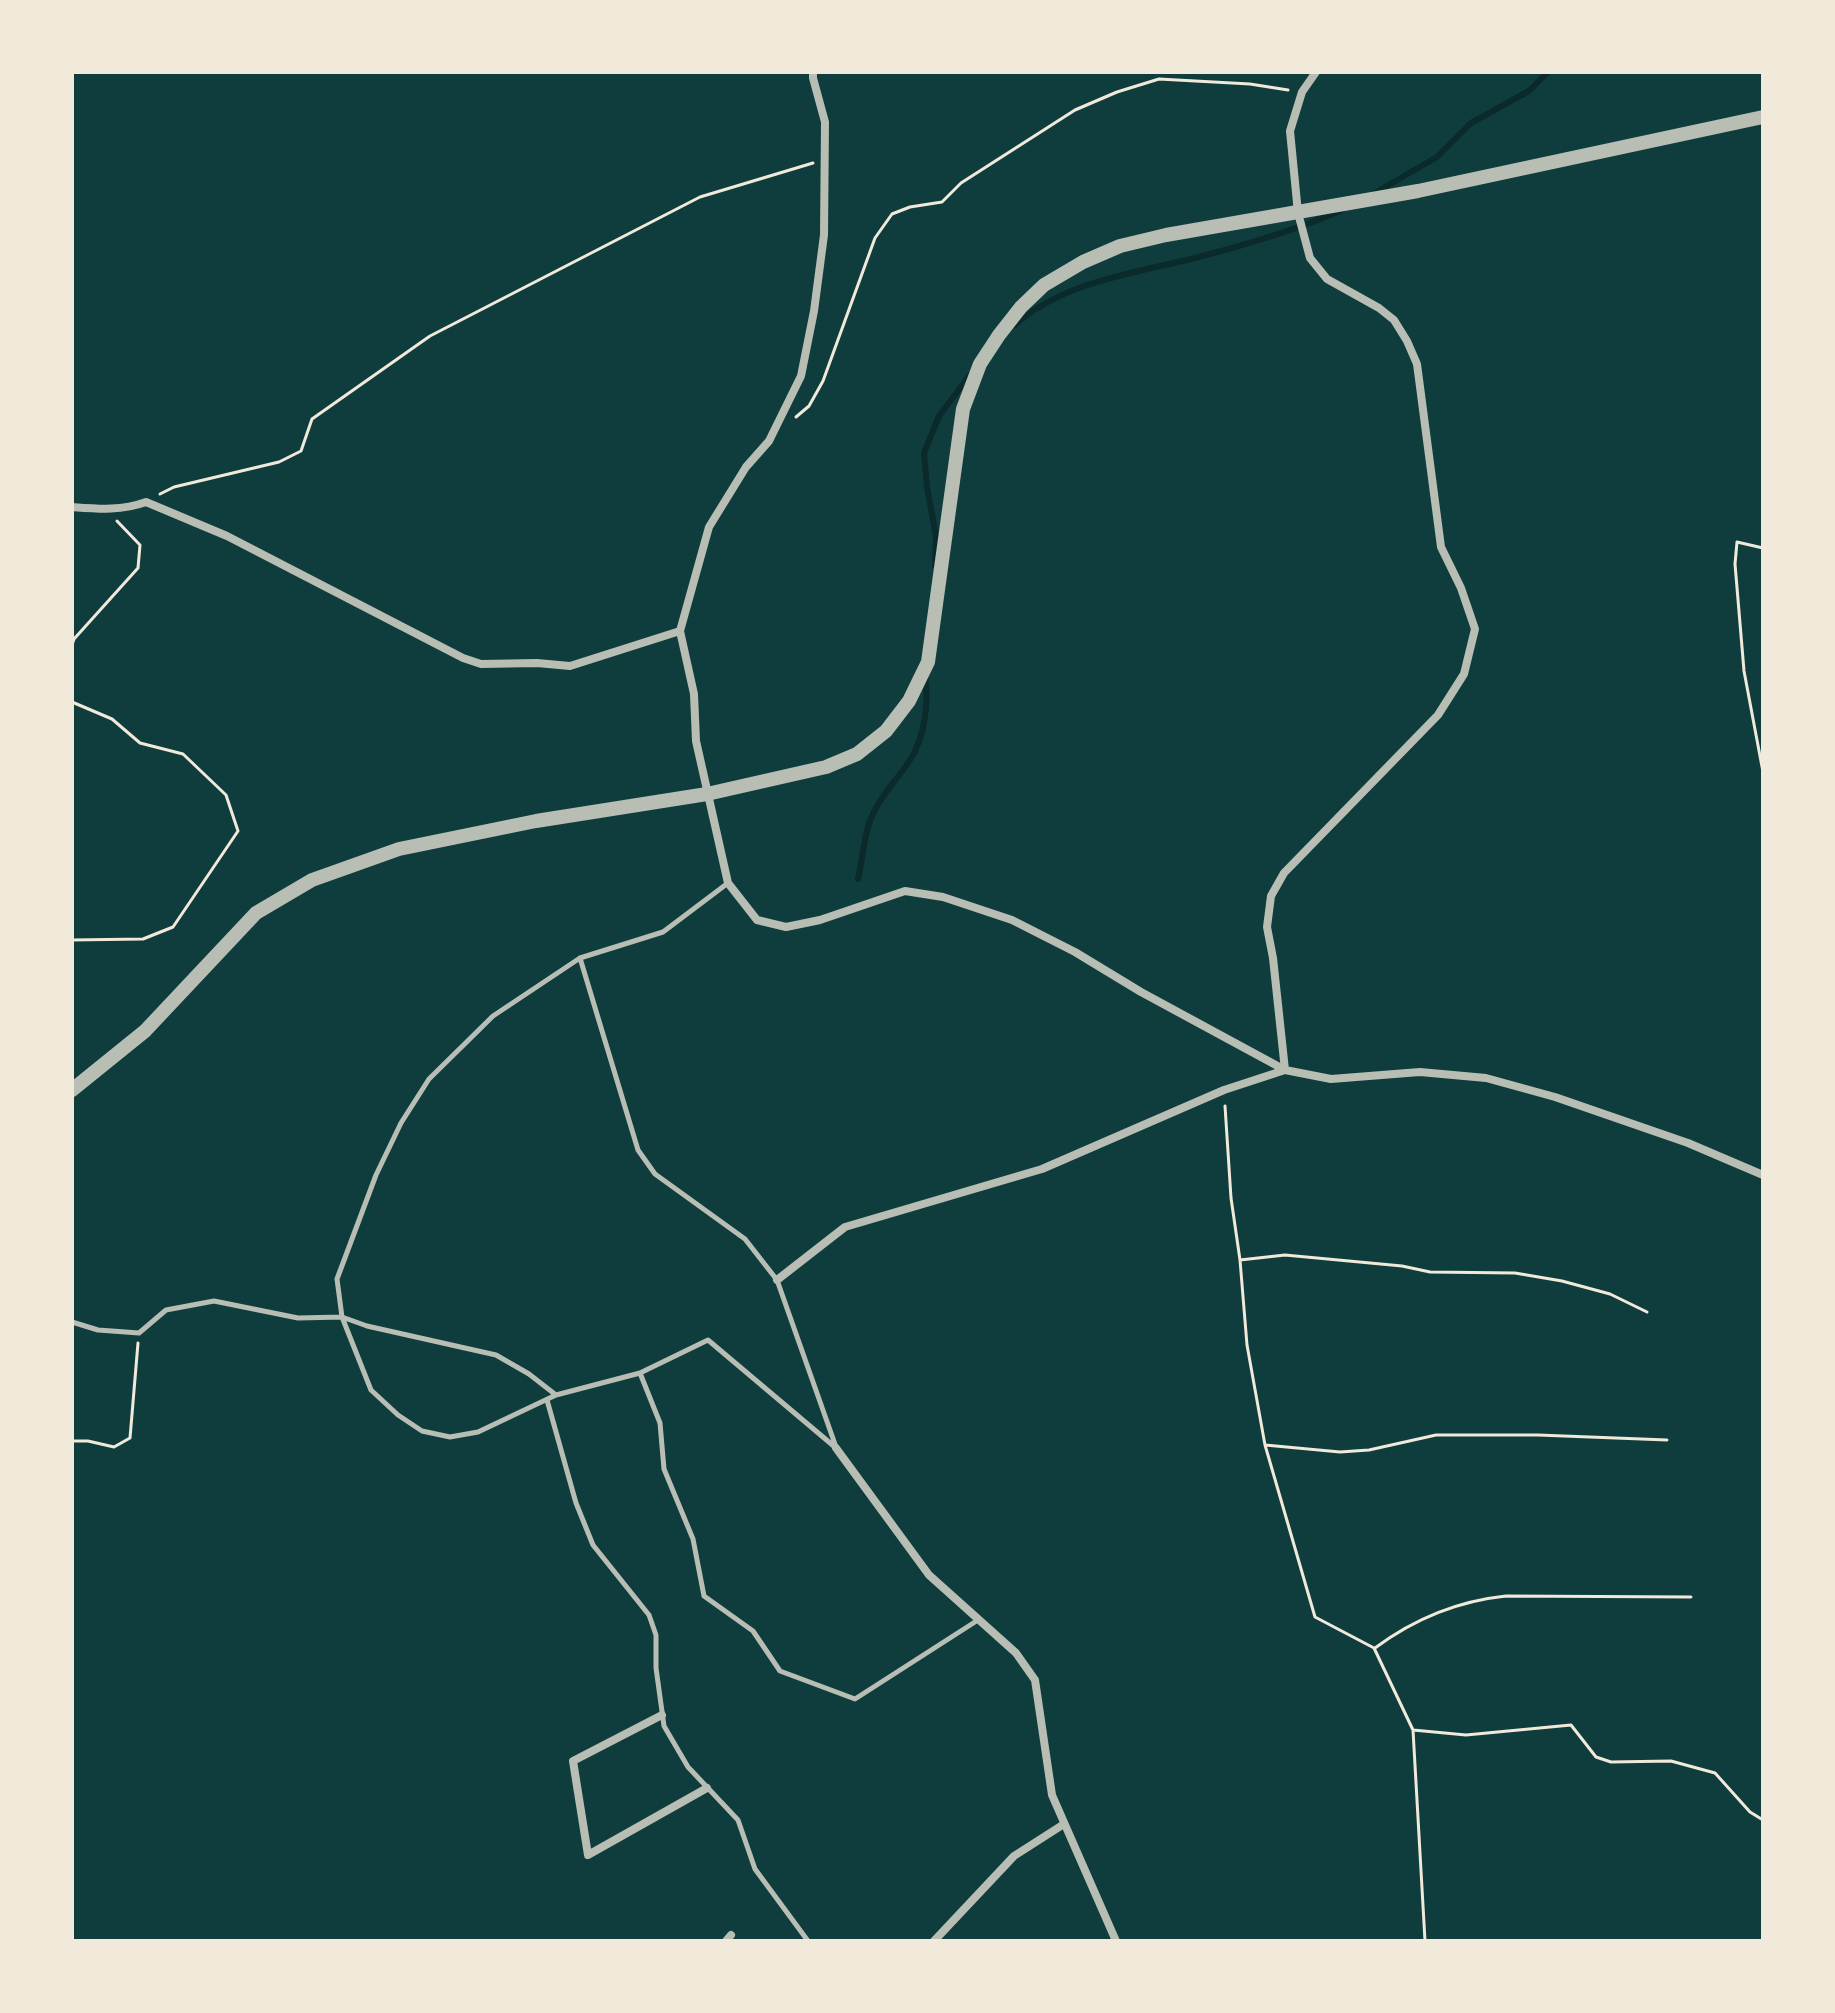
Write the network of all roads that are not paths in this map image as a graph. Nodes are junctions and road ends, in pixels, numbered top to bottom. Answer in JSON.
{"nodes":[{"id":1,"x":813,"y":72,"type":"edge"},
{"id":2,"x":1316,"y":72,"type":"edge"},
{"id":3,"x":1763,"y":117,"type":"edge"},
{"id":4,"x":1298,"y":213,"type":"junction"},
{"id":5,"x":72,"y":507,"type":"edge"},
{"id":6,"x":680,"y":631,"type":"junction"},
{"id":7,"x":707,"y":794,"type":"junction"},
{"id":8,"x":728,"y":883,"type":"junction"},
{"id":9,"x":580,"y":958,"type":"junction"},
{"id":10,"x":1285,"y":1070,"type":"junction"},
{"id":11,"x":72,"y":1090,"type":"edge"},
{"id":12,"x":1763,"y":1175,"type":"edge"},
{"id":13,"x":777,"y":1280,"type":"junction"},
{"id":14,"x":342,"y":1317,"type":"junction"},
{"id":15,"x":72,"y":1322,"type":"edge"},
{"id":16,"x":640,"y":1373,"type":"junction"},
{"id":17,"x":556,"y":1395,"type":"junction"},
{"id":18,"x":547,"y":1400,"type":"junction"},
{"id":19,"x":836,"y":1448,"type":"junction"},
{"id":20,"x":979,"y":1620,"type":"junction"},
{"id":21,"x":662,"y":1715,"type":"junction"},
{"id":22,"x":707,"y":1788,"type":"junction"},
{"id":23,"x":1064,"y":1824,"type":"junction"},
{"id":24,"x":808,"y":1941,"type":"edge"},
{"id":25,"x":934,"y":1941,"type":"edge"},
{"id":26,"x":1116,"y":1941,"type":"edge"}],
"edges":[{"from":1,"to":6,"type":"street"},
{"from":2,"to":4,"type":"street"},
{"from":3,"to":4,"type":"street"},
{"from":4,"to":7,"type":"street"},
{"from":4,"to":10,"type":"street"},
{"from":5,"to":6,"type":"street"},
{"from":6,"to":7,"type":"street"},
{"from":7,"to":8,"type":"street"},
{"from":7,"to":11,"type":"street"},
{"from":8,"to":9,"type":"lane"},
{"from":8,"to":10,"type":"street"},
{"from":9,"to":13,"type":"lane"},
{"from":9,"to":14,"type":"lane"},
{"from":10,"to":12,"type":"street"},
{"from":10,"to":13,"type":"street"},
{"from":13,"to":19,"type":"lane"},
{"from":14,"to":15,"type":"lane"},
{"from":14,"to":17,"type":"lane"},
{"from":14,"to":18,"type":"lane"},
{"from":16,"to":17,"type":"lane"},
{"from":16,"to":19,"type":"lane"},
{"from":16,"to":20,"type":"lane"},
{"from":17,"to":18,"type":"lane"},
{"from":18,"to":21,"type":"lane"},
{"from":19,"to":20,"type":"street"},
{"from":20,"to":23,"type":"street"},
{"from":21,"to":22,"type":"lane"},
{"from":21,"to":22,"type":"street"},
{"from":22,"to":24,"type":"lane"},
{"from":23,"to":25,"type":"street"},
{"from":23,"to":26,"type":"street"}]}
